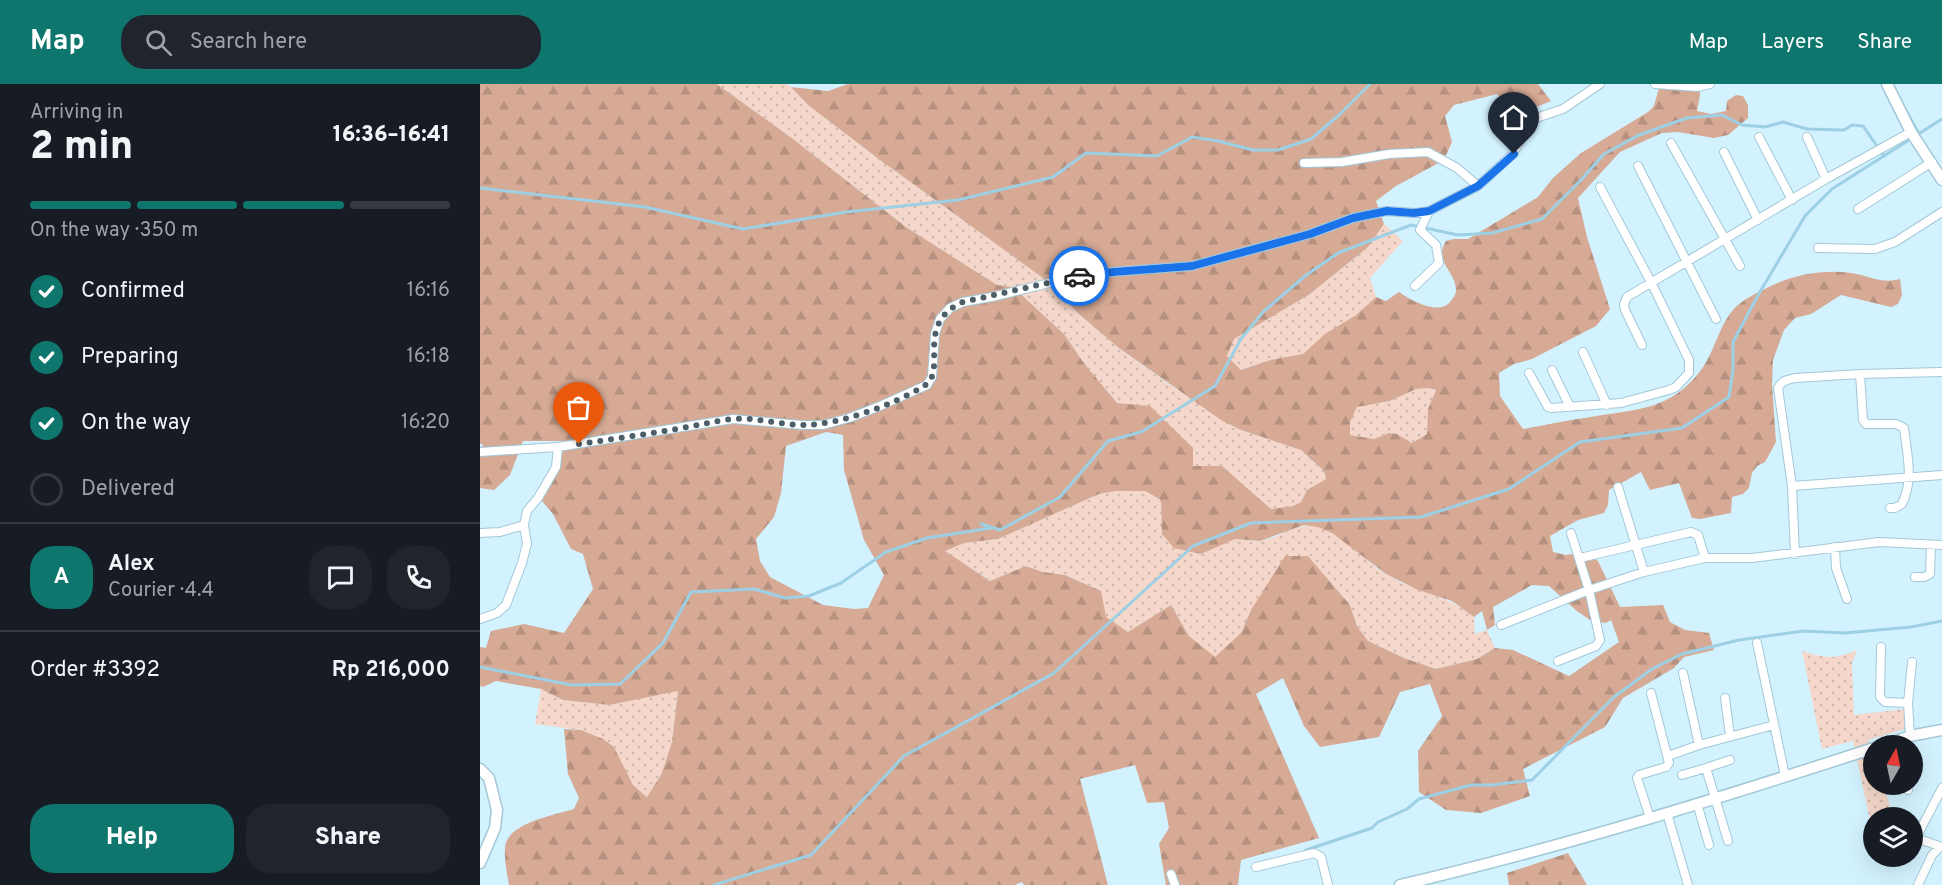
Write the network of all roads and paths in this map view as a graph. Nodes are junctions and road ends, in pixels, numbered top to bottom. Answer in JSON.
{"nodes":[{"id":1,"x":1600,"y":84,"type":"edge"},
{"id":2,"x":1655,"y":84,"type":"edge"},
{"id":3,"x":1710,"y":84,"type":"edge"},
{"id":4,"x":1887,"y":84,"type":"edge"},
{"id":5,"x":1913,"y":136,"type":"junction"},
{"id":6,"x":1759,"y":137,"type":"dead end"},
{"id":7,"x":1807,"y":137,"type":"dead end"},
{"id":8,"x":1671,"y":143,"type":"dead end"},
{"id":9,"x":1724,"y":152,"type":"dead end"},
{"id":10,"x":1932,"y":162,"type":"junction"},
{"id":11,"x":1304,"y":163,"type":"dead end"},
{"id":12,"x":1638,"y":166,"type":"dead end"},
{"id":13,"x":1826,"y":178,"type":"junction"},
{"id":14,"x":1942,"y":180,"type":"edge"},
{"id":15,"x":1478,"y":186,"type":"junction"},
{"id":16,"x":1600,"y":187,"type":"dead end"},
{"id":17,"x":1792,"y":200,"type":"junction"},
{"id":18,"x":1858,"y":209,"type":"dead end"},
{"id":19,"x":1429,"y":211,"type":"junction"},
{"id":20,"x":1942,"y":212,"type":"edge"},
{"id":21,"x":1758,"y":220,"type":"junction"},
{"id":22,"x":1725,"y":239,"type":"junction"},
{"id":23,"x":1818,"y":248,"type":"dead end"},
{"id":24,"x":1686,"y":261,"type":"junction"},
{"id":25,"x":1740,"y":266,"type":"dead end"},
{"id":26,"x":1651,"y":282,"type":"junction"},
{"id":27,"x":1414,"y":286,"type":"dead end"},
{"id":28,"x":1716,"y":319,"type":"dead end"},
{"id":29,"x":1642,"y":345,"type":"dead end"},
{"id":30,"x":1583,"y":352,"type":"dead end"},
{"id":31,"x":1552,"y":370,"type":"dead end"},
{"id":32,"x":1942,"y":372,"type":"edge"},
{"id":33,"x":1529,"y":373,"type":"dead end"},
{"id":34,"x":1860,"y":374,"type":"junction"},
{"id":35,"x":1607,"y":405,"type":"junction"},
{"id":36,"x":1570,"y":407,"type":"junction"},
{"id":37,"x":558,"y":447,"type":"junction"},
{"id":38,"x":480,"y":452,"type":"edge"},
{"id":39,"x":1942,"y":475,"type":"edge"},
{"id":40,"x":1909,"y":477,"type":"junction"},
{"id":41,"x":1792,"y":486,"type":"junction"},
{"id":42,"x":1618,"y":487,"type":"dead end"},
{"id":43,"x":1890,"y":508,"type":"dead end"},
{"id":44,"x":525,"y":525,"type":"junction"},
{"id":45,"x":480,"y":532,"type":"edge"},
{"id":46,"x":1571,"y":533,"type":"dead end"},
{"id":47,"x":1635,"y":544,"type":"junction"},
{"id":48,"x":1942,"y":545,"type":"edge"},
{"id":49,"x":1931,"y":546,"type":"junction"},
{"id":50,"x":1835,"y":547,"type":"junction"},
{"id":51,"x":1795,"y":554,"type":"junction"},
{"id":52,"x":1580,"y":558,"type":"junction"},
{"id":53,"x":1705,"y":558,"type":"junction"},
{"id":54,"x":1644,"y":572,"type":"junction"},
{"id":55,"x":1915,"y":577,"type":"dead end"},
{"id":56,"x":1589,"y":590,"type":"junction"},
{"id":57,"x":1847,"y":599,"type":"dead end"},
{"id":58,"x":480,"y":620,"type":"edge"},
{"id":59,"x":1501,"y":625,"type":"dead end"},
{"id":60,"x":1757,"y":643,"type":"dead end"},
{"id":61,"x":1881,"y":647,"type":"dead end"},
{"id":62,"x":1558,"y":661,"type":"dead end"},
{"id":63,"x":1912,"y":662,"type":"dead end"},
{"id":64,"x":1683,"y":673,"type":"dead end"},
{"id":65,"x":1651,"y":693,"type":"dead end"},
{"id":66,"x":1725,"y":698,"type":"dead end"},
{"id":67,"x":1908,"y":703,"type":"junction"},
{"id":68,"x":1774,"y":724,"type":"junction"},
{"id":69,"x":1942,"y":730,"type":"edge"},
{"id":70,"x":1910,"y":735,"type":"edge"},
{"id":71,"x":1915,"y":735,"type":"edge"},
{"id":72,"x":1730,"y":736,"type":"junction"},
{"id":73,"x":1699,"y":745,"type":"junction"},
{"id":74,"x":1863,"y":751,"type":"edge"},
{"id":75,"x":1668,"y":756,"type":"junction"},
{"id":76,"x":1730,"y":760,"type":"dead end"},
{"id":77,"x":1706,"y":768,"type":"junction"},
{"id":78,"x":480,"y":769,"type":"edge"},
{"id":79,"x":1682,"y":775,"type":"dead end"},
{"id":80,"x":1785,"y":776,"type":"junction"},
{"id":81,"x":1942,"y":788,"type":"edge"},
{"id":82,"x":1715,"y":798,"type":"junction"},
{"id":83,"x":1697,"y":804,"type":"junction"},
{"id":84,"x":1667,"y":813,"type":"junction"},
{"id":85,"x":1650,"y":818,"type":"junction"},
{"id":86,"x":1923,"y":821,"type":"edge"},
{"id":87,"x":1923,"y":840,"type":"edge"},
{"id":88,"x":1728,"y":842,"type":"dead end"},
{"id":89,"x":1709,"y":845,"type":"dead end"},
{"id":90,"x":1941,"y":847,"type":"edge"},
{"id":91,"x":480,"y":863,"type":"edge"},
{"id":92,"x":1256,"y":867,"type":"dead end"},
{"id":93,"x":1171,"y":874,"type":"dead end"},
{"id":94,"x":1175,"y":885,"type":"edge"},
{"id":95,"x":1328,"y":885,"type":"edge"},
{"id":96,"x":1400,"y":885,"type":"edge"},
{"id":97,"x":1688,"y":885,"type":"edge"},
{"id":98,"x":1918,"y":885,"type":"edge"}],
"edges":[{"from":1,"to":15,"type":"street"},
{"from":2,"to":3,"type":"street"},
{"from":4,"to":5,"type":"street"},
{"from":5,"to":10,"type":"street"},
{"from":5,"to":13,"type":"street"},
{"from":6,"to":17,"type":"street"},
{"from":7,"to":13,"type":"street"},
{"from":8,"to":22,"type":"street"},
{"from":9,"to":21,"type":"street"},
{"from":10,"to":14,"type":"street"},
{"from":10,"to":18,"type":"street"},
{"from":11,"to":15,"type":"street"},
{"from":12,"to":24,"type":"street"},
{"from":13,"to":17,"type":"street"},
{"from":15,"to":19,"type":"street"},
{"from":16,"to":26,"type":"street"},
{"from":17,"to":21,"type":"street"},
{"from":19,"to":27,"type":"street"},
{"from":19,"to":37,"type":"street"},
{"from":20,"to":23,"type":"street"},
{"from":21,"to":22,"type":"street"},
{"from":22,"to":24,"type":"street"},
{"from":22,"to":25,"type":"street"},
{"from":24,"to":26,"type":"street"},
{"from":24,"to":28,"type":"street"},
{"from":26,"to":29,"type":"street"},
{"from":26,"to":35,"type":"street"},
{"from":30,"to":35,"type":"street"},
{"from":31,"to":36,"type":"street"},
{"from":32,"to":34,"type":"street"},
{"from":33,"to":36,"type":"street"},
{"from":34,"to":40,"type":"street"},
{"from":34,"to":41,"type":"street"},
{"from":35,"to":36,"type":"street"},
{"from":37,"to":38,"type":"street"},
{"from":37,"to":44,"type":"street"},
{"from":39,"to":40,"type":"street"},
{"from":40,"to":41,"type":"street"},
{"from":40,"to":43,"type":"street"},
{"from":41,"to":51,"type":"street"},
{"from":42,"to":47,"type":"street"},
{"from":44,"to":45,"type":"street"},
{"from":44,"to":58,"type":"street"},
{"from":46,"to":52,"type":"street"},
{"from":47,"to":52,"type":"street"},
{"from":47,"to":53,"type":"street"},
{"from":47,"to":54,"type":"street"},
{"from":48,"to":49,"type":"street"},
{"from":49,"to":50,"type":"street"},
{"from":49,"to":55,"type":"street"},
{"from":50,"to":51,"type":"street"},
{"from":50,"to":57,"type":"street"},
{"from":51,"to":53,"type":"street"},
{"from":52,"to":56,"type":"street"},
{"from":53,"to":54,"type":"street"},
{"from":54,"to":56,"type":"street"},
{"from":56,"to":59,"type":"street"},
{"from":56,"to":62,"type":"street"},
{"from":60,"to":68,"type":"street"},
{"from":61,"to":67,"type":"street"},
{"from":63,"to":67,"type":"street"},
{"from":64,"to":73,"type":"street"},
{"from":65,"to":75,"type":"street"},
{"from":66,"to":72,"type":"street"},
{"from":67,"to":70,"type":"street"},
{"from":68,"to":72,"type":"street"},
{"from":68,"to":80,"type":"street"},
{"from":69,"to":71,"type":"street"},
{"from":72,"to":73,"type":"street"},
{"from":73,"to":75,"type":"street"},
{"from":74,"to":80,"type":"street"},
{"from":75,"to":85,"type":"street"},
{"from":76,"to":77,"type":"street"},
{"from":77,"to":79,"type":"street"},
{"from":77,"to":82,"type":"street"},
{"from":78,"to":91,"type":"street"},
{"from":80,"to":82,"type":"street"},
{"from":81,"to":86,"type":"street"},
{"from":82,"to":83,"type":"street"},
{"from":82,"to":88,"type":"street"},
{"from":83,"to":84,"type":"street"},
{"from":83,"to":89,"type":"street"},
{"from":84,"to":85,"type":"street"},
{"from":84,"to":97,"type":"street"},
{"from":85,"to":96,"type":"street"},
{"from":87,"to":90,"type":"street"},
{"from":90,"to":98,"type":"street"},
{"from":92,"to":95,"type":"street"},
{"from":93,"to":94,"type":"street"}]}
